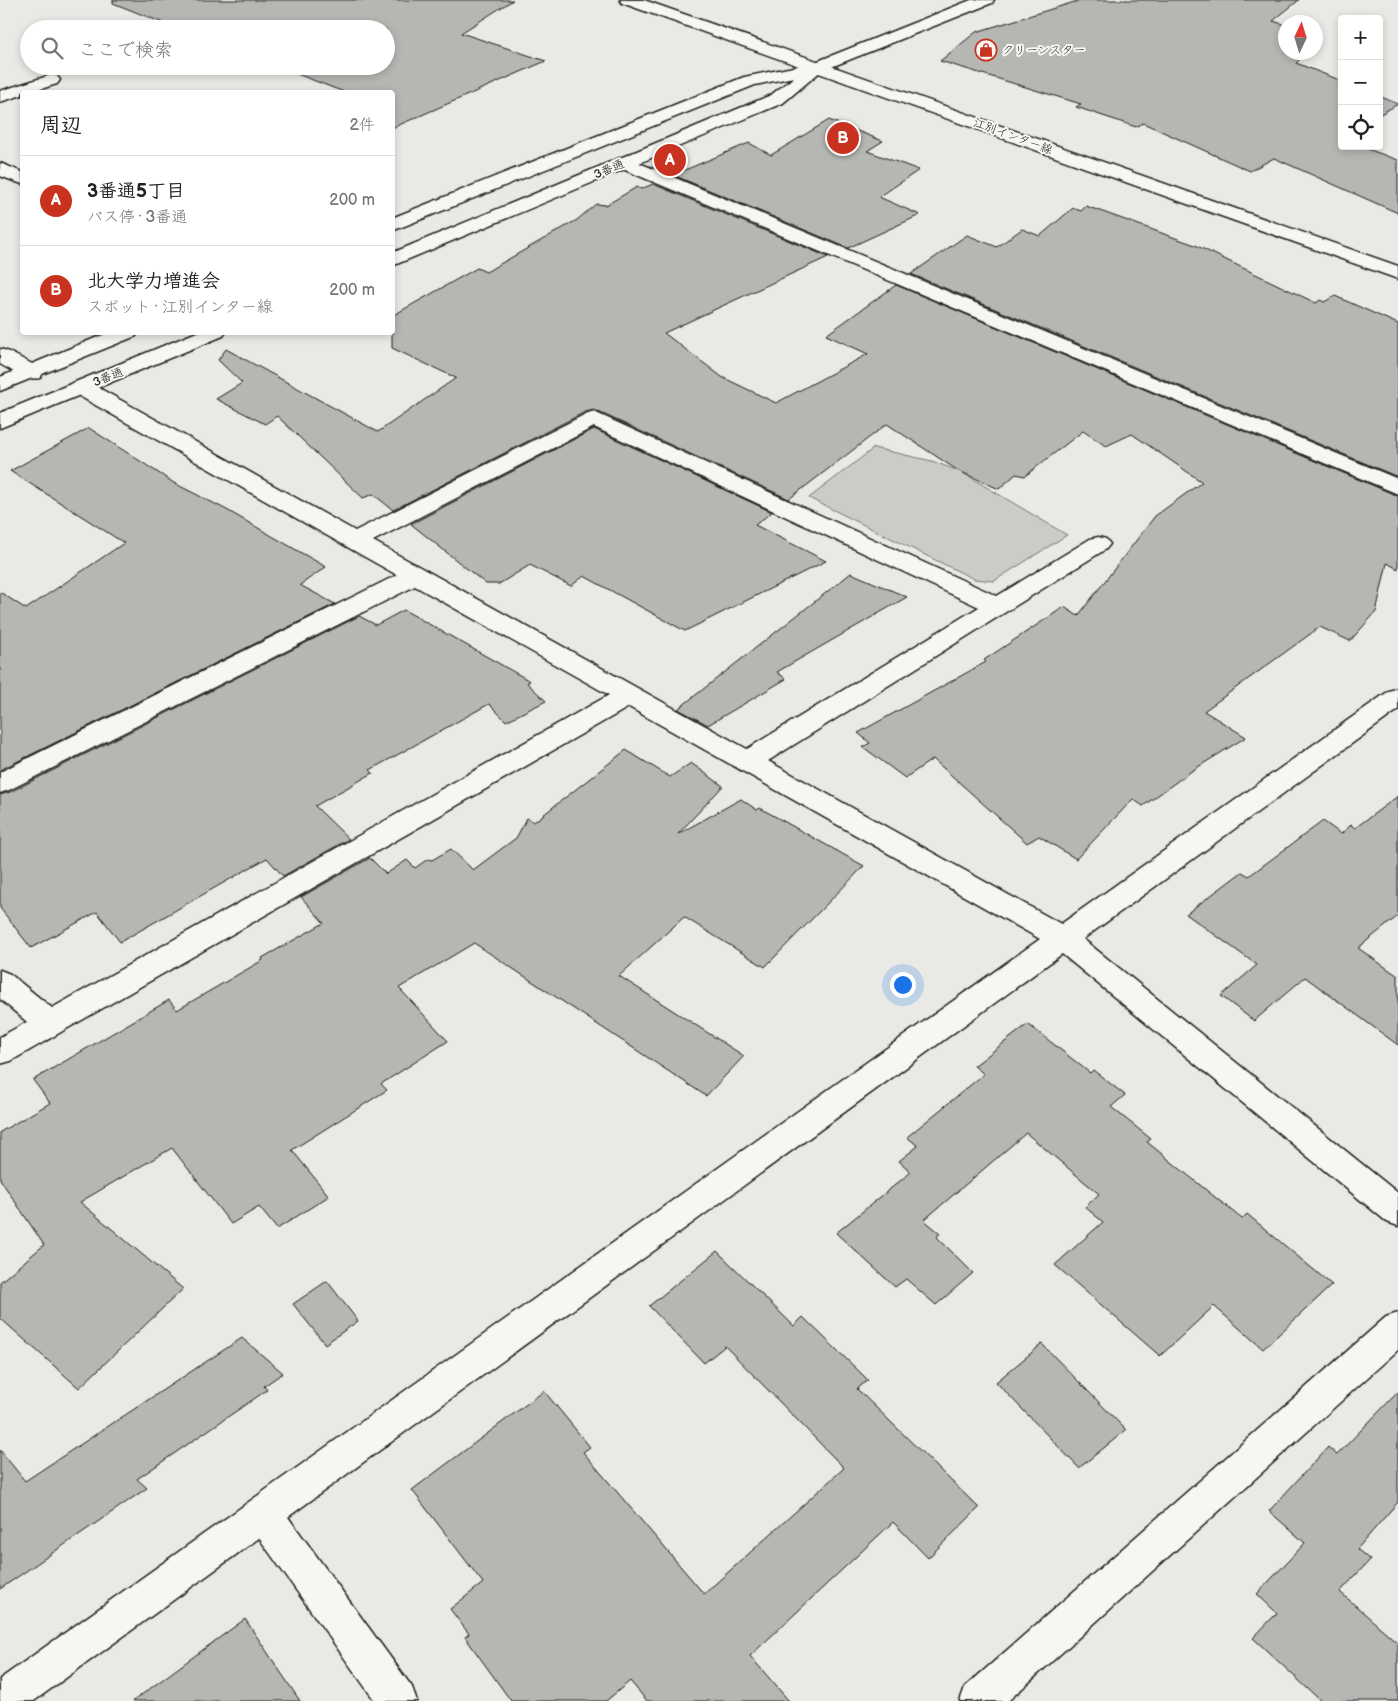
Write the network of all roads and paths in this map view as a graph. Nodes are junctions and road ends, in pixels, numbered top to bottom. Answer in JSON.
{"nodes":[{"id":1,"x":628,"y":0,"type":"edge"},
{"id":2,"x":986,"y":0,"type":"edge"},
{"id":3,"x":818,"y":67,"type":"junction"},
{"id":4,"x":51,"y":80,"type":"dead end"},
{"id":5,"x":20,"y":90,"type":"edge"},
{"id":6,"x":21,"y":90,"type":"edge"},
{"id":7,"x":0,"y":97,"type":"edge"},
{"id":8,"x":625,"y":163,"type":"junction"},
{"id":9,"x":0,"y":169,"type":"edge"},
{"id":10,"x":20,"y":178,"type":"edge"},
{"id":11,"x":395,"y":224,"type":"edge"},
{"id":12,"x":395,"y":259,"type":"edge"},
{"id":13,"x":1398,"y":273,"type":"edge"},
{"id":14,"x":122,"y":335,"type":"edge"},
{"id":15,"x":209,"y":335,"type":"edge"},
{"id":16,"x":0,"y":355,"type":"edge"},
{"id":17,"x":32,"y":373,"type":"junction"},
{"id":18,"x":0,"y":385,"type":"edge"},
{"id":19,"x":82,"y":388,"type":"junction"},
{"id":20,"x":0,"y":421,"type":"edge"},
{"id":21,"x":1398,"y":487,"type":"edge"},
{"id":22,"x":354,"y":541,"type":"junction"},
{"id":23,"x":1098,"y":544,"type":"dead end"},
{"id":24,"x":417,"y":576,"type":"junction"},
{"id":25,"x":998,"y":606,"type":"junction"},
{"id":26,"x":630,"y":695,"type":"junction"},
{"id":27,"x":1398,"y":697,"type":"edge"},
{"id":28,"x":748,"y":761,"type":"junction"},
{"id":29,"x":0,"y":783,"type":"edge"},
{"id":30,"x":1063,"y":938,"type":"junction"},
{"id":31,"x":0,"y":982,"type":"edge"},
{"id":32,"x":50,"y":1024,"type":"junction"},
{"id":33,"x":0,"y":1052,"type":"edge"},
{"id":34,"x":1398,"y":1212,"type":"edge"},
{"id":35,"x":1398,"y":1328,"type":"edge"},
{"id":36,"x":264,"y":1514,"type":"junction"},
{"id":37,"x":2,"y":1701,"type":"edge"},
{"id":38,"x":398,"y":1701,"type":"edge"},
{"id":39,"x":979,"y":1701,"type":"edge"}],
"edges":[{"from":1,"to":3,"type":"street","name":"江別インター線"},
{"from":2,"to":3,"type":"street","name":"3番通"},
{"from":3,"to":8,"type":"street","name":"3番通"},
{"from":3,"to":11,"type":"street","name":"3番通"},
{"from":3,"to":13,"type":"street","name":"江別インター線"},
{"from":4,"to":6,"type":"street"},
{"from":5,"to":7,"type":"street"},
{"from":8,"to":12,"type":"street","name":"3番通"},
{"from":8,"to":21,"type":"street"},
{"from":9,"to":10,"type":"street"},
{"from":14,"to":17,"type":"street"},
{"from":15,"to":19,"type":"street","name":"3番通"},
{"from":16,"to":17,"type":"street"},
{"from":17,"to":18,"type":"street"},
{"from":19,"to":20,"type":"street","name":"3番通"},
{"from":19,"to":22,"type":"street"},
{"from":22,"to":24,"type":"street"},
{"from":22,"to":25,"type":"street"},
{"from":23,"to":25,"type":"street"},
{"from":24,"to":26,"type":"street"},
{"from":24,"to":29,"type":"street"},
{"from":25,"to":28,"type":"street"},
{"from":26,"to":28,"type":"street"},
{"from":26,"to":32,"type":"street"},
{"from":27,"to":30,"type":"street"},
{"from":28,"to":30,"type":"street"},
{"from":30,"to":34,"type":"street"},
{"from":30,"to":36,"type":"street"},
{"from":31,"to":32,"type":"street"},
{"from":32,"to":33,"type":"street"},
{"from":35,"to":39,"type":"street"},
{"from":36,"to":37,"type":"street"},
{"from":36,"to":38,"type":"street"}]}
